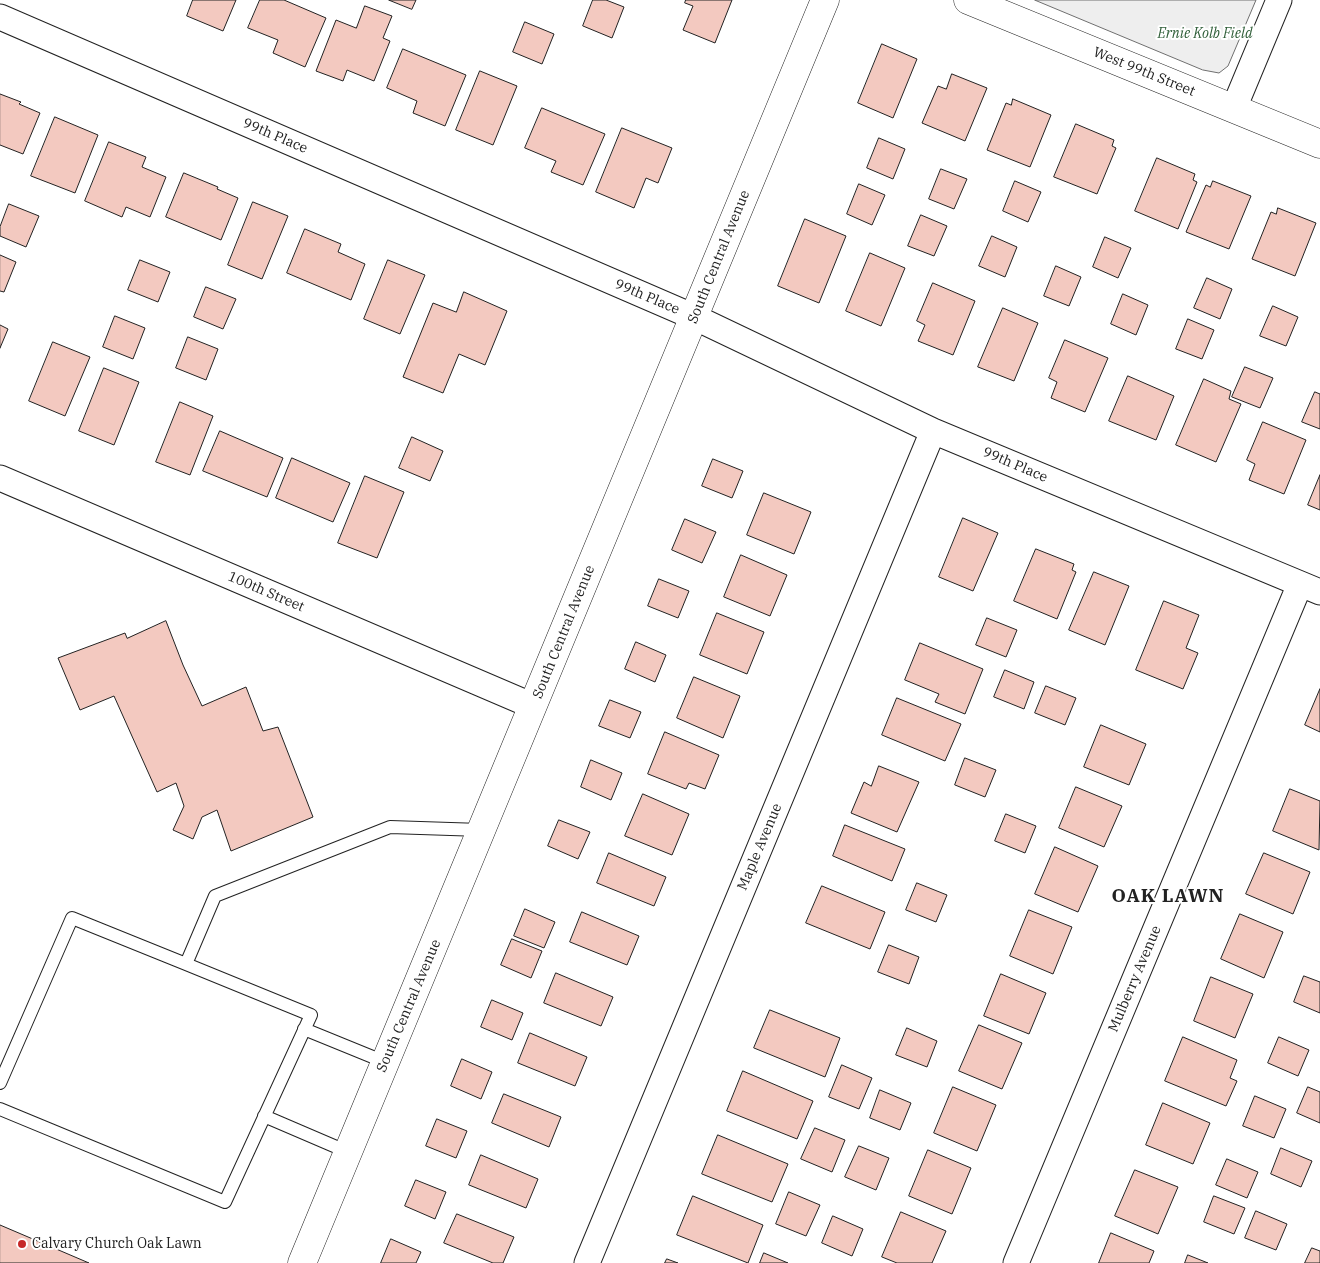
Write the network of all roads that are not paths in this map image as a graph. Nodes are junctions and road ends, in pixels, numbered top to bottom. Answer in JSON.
{"nodes":[{"id":1,"x":825,"y":0,"type":"edge"},
{"id":2,"x":968,"y":0,"type":"edge"},
{"id":3,"x":1279,"y":0,"type":"edge"},
{"id":4,"x":0,"y":17,"type":"edge"},
{"id":5,"x":1234,"y":108,"type":"junction"},
{"id":6,"x":1320,"y":144,"type":"edge"},
{"id":7,"x":694,"y":317,"type":"junction"},
{"id":8,"x":933,"y":431,"type":"junction"},
{"id":9,"x":0,"y":478,"type":"edge"},
{"id":10,"x":1310,"y":588,"type":"edge"},
{"id":11,"x":533,"y":706,"type":"junction"},
{"id":12,"x":481,"y":830,"type":"junction"},
{"id":13,"x":186,"y":964,"type":"junction"},
{"id":14,"x":304,"y":1029,"type":"junction"},
{"id":15,"x":385,"y":1062,"type":"junction"},
{"id":16,"x":0,"y":1083,"type":"edge"},
{"id":17,"x":0,"y":1109,"type":"edge"},
{"id":18,"x":264,"y":1116,"type":"junction"},
{"id":19,"x":348,"y":1152,"type":"junction"},
{"id":20,"x":302,"y":1263,"type":"edge"},
{"id":21,"x":587,"y":1263,"type":"edge"},
{"id":22,"x":1016,"y":1263,"type":"edge"}],
"edges":[{"from":1,"to":7,"type":"street","name":"South Central Avenue"},
{"from":2,"to":5,"type":"street","name":"West 99th Street"},
{"from":3,"to":5,"type":"street"},
{"from":4,"to":7,"type":"street","name":"99th Place"},
{"from":5,"to":6,"type":"street","name":"West 99th Street"},
{"from":7,"to":8,"type":"street","name":"99th Place"},
{"from":7,"to":11,"type":"street","name":"South Central Avenue"},
{"from":8,"to":10,"type":"street","name":"99th Place"},
{"from":8,"to":21,"type":"street","name":"Maple Avenue"},
{"from":9,"to":11,"type":"street","name":"100th Street"},
{"from":10,"to":22,"type":"street","name":"Mulberry Avenue"},
{"from":11,"to":12,"type":"street","name":"South Central Avenue"},
{"from":12,"to":13,"type":"lane"},
{"from":12,"to":15,"type":"street","name":"South Central Avenue"},
{"from":13,"to":14,"type":"lane"},
{"from":13,"to":16,"type":"lane"},
{"from":14,"to":15,"type":"lane"},
{"from":14,"to":18,"type":"lane"},
{"from":15,"to":19,"type":"street","name":"South Central Avenue"},
{"from":17,"to":18,"type":"lane"},
{"from":18,"to":19,"type":"lane"},
{"from":19,"to":20,"type":"street","name":"South Central Avenue"}]}
